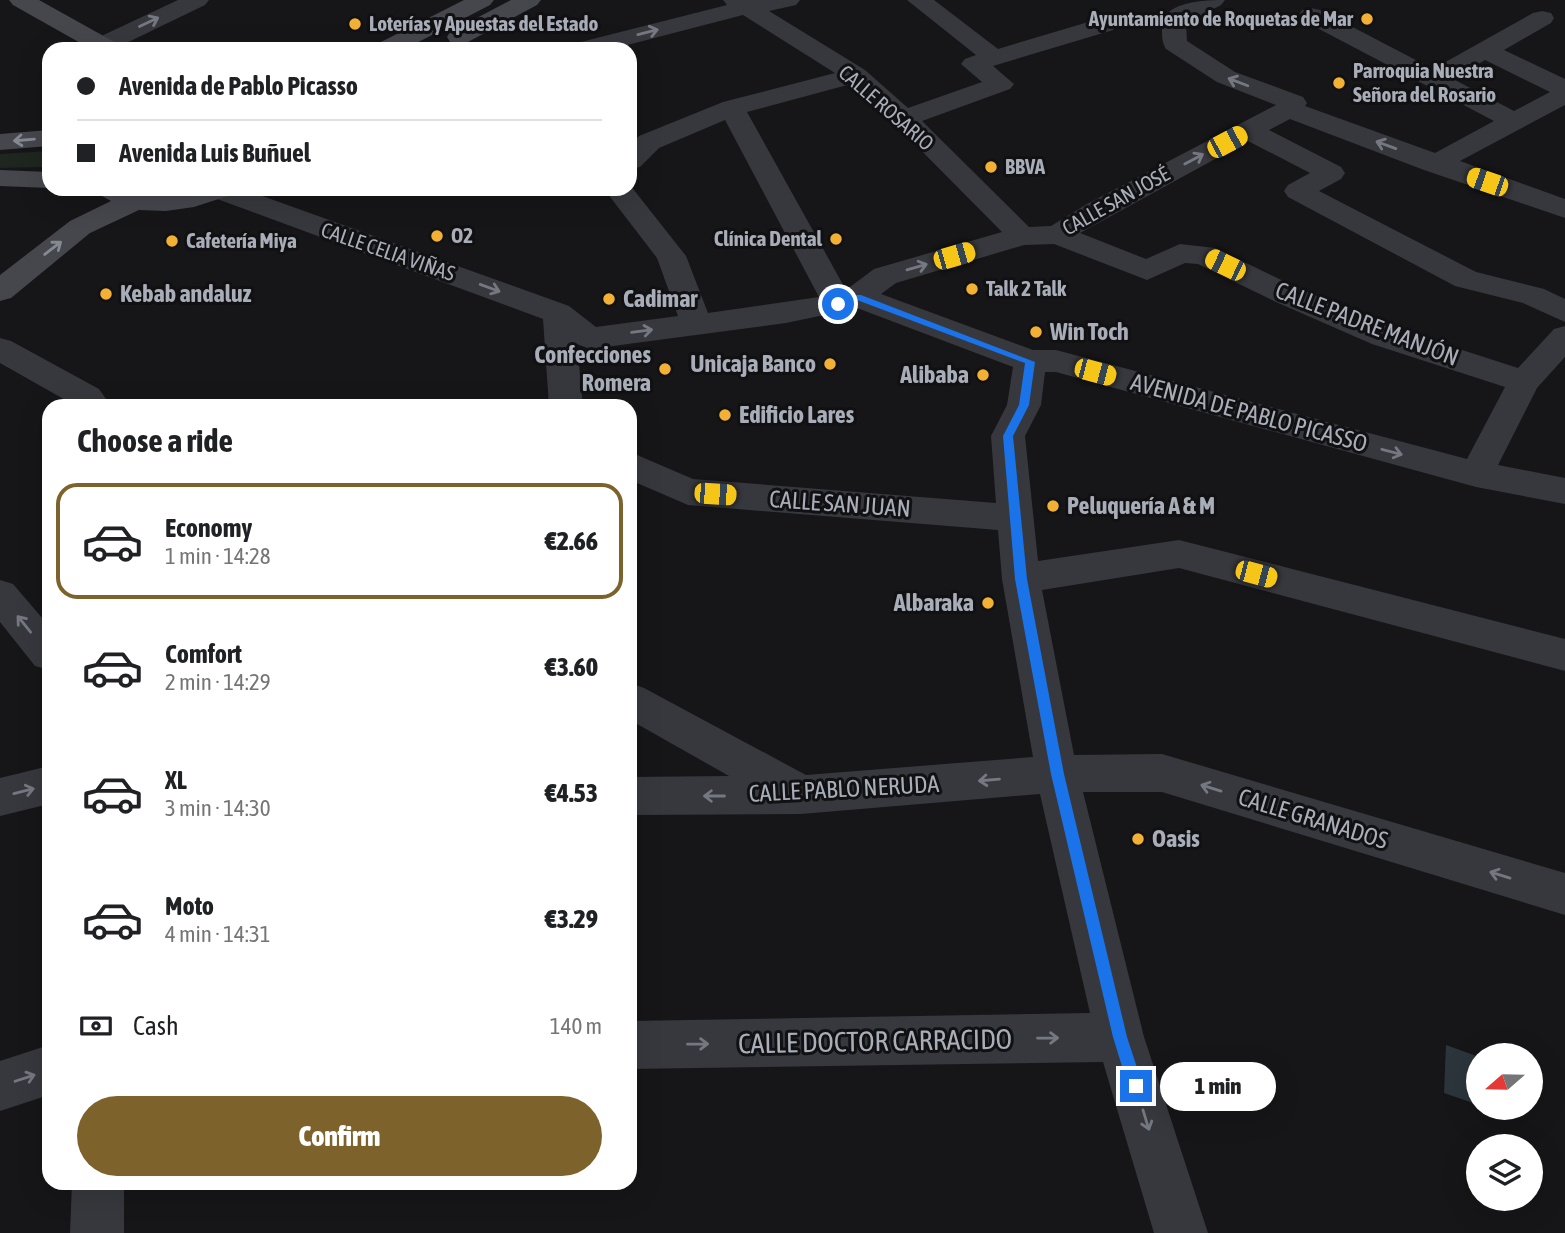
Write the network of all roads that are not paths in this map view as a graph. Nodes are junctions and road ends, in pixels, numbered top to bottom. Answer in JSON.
{"nodes":[{"id":1,"x":21,"y":0,"type":"edge"},
{"id":2,"x":197,"y":0,"type":"edge"},
{"id":3,"x":482,"y":0,"type":"edge"},
{"id":4,"x":529,"y":0,"type":"edge"},
{"id":5,"x":788,"y":0,"type":"edge"},
{"id":6,"x":919,"y":0,"type":"edge"},
{"id":7,"x":1213,"y":0,"type":"edge"},
{"id":8,"x":1518,"y":0,"type":"edge"},
{"id":9,"x":739,"y":4,"type":"edge"},
{"id":10,"x":1311,"y":15,"type":"dead end"},
{"id":11,"x":1104,"y":25,"type":"dead end"},
{"id":12,"x":96,"y":42,"type":"edge"},
{"id":13,"x":115,"y":42,"type":"edge"},
{"id":14,"x":400,"y":42,"type":"edge"},
{"id":15,"x":448,"y":42,"type":"edge"},
{"id":16,"x":606,"y":42,"type":"edge"},
{"id":17,"x":1486,"y":51,"type":"junction"},
{"id":18,"x":996,"y":60,"type":"junction"},
{"id":19,"x":856,"y":75,"type":"junction"},
{"id":20,"x":1434,"y":79,"type":"junction"},
{"id":21,"x":1565,"y":91,"type":"edge"},
{"id":22,"x":732,"y":108,"type":"junction"},
{"id":23,"x":1289,"y":109,"type":"junction"},
{"id":24,"x":904,"y":118,"type":"junction"},
{"id":25,"x":1515,"y":122,"type":"junction"},
{"id":26,"x":1248,"y":131,"type":"junction"},
{"id":27,"x":42,"y":139,"type":"edge"},
{"id":28,"x":0,"y":142,"type":"edge"},
{"id":29,"x":637,"y":145,"type":"edge"},
{"id":30,"x":1434,"y":164,"type":"junction"},
{"id":31,"x":0,"y":178,"type":"edge"},
{"id":32,"x":42,"y":180,"type":"edge"},
{"id":33,"x":123,"y":196,"type":"edge"},
{"id":34,"x":131,"y":196,"type":"edge"},
{"id":35,"x":198,"y":196,"type":"edge"},
{"id":36,"x":234,"y":196,"type":"edge"},
{"id":37,"x":273,"y":196,"type":"edge"},
{"id":38,"x":624,"y":196,"type":"edge"},
{"id":39,"x":258,"y":206,"type":"junction"},
{"id":40,"x":1565,"y":209,"type":"edge"},
{"id":41,"x":1057,"y":235,"type":"junction"},
{"id":42,"x":1022,"y":236,"type":"junction"},
{"id":43,"x":0,"y":291,"type":"edge"},
{"id":44,"x":848,"y":301,"type":"junction"},
{"id":45,"x":1565,"y":312,"type":"edge"},
{"id":46,"x":558,"y":313,"type":"junction"},
{"id":47,"x":697,"y":325,"type":"junction"},
{"id":48,"x":1565,"y":337,"type":"edge"},
{"id":49,"x":5,"y":360,"type":"edge"},
{"id":50,"x":1030,"y":362,"type":"junction"},
{"id":51,"x":1524,"y":382,"type":"junction"},
{"id":52,"x":89,"y":399,"type":"edge"},
{"id":53,"x":565,"y":399,"type":"edge"},
{"id":54,"x":637,"y":468,"type":"edge"},
{"id":55,"x":1476,"y":474,"type":"junction"},
{"id":56,"x":1565,"y":491,"type":"edge"},
{"id":57,"x":1014,"y":518,"type":"junction"},
{"id":58,"x":1021,"y":579,"type":"junction"},
{"id":59,"x":0,"y":595,"type":"edge"},
{"id":60,"x":42,"y":646,"type":"edge"},
{"id":61,"x":1565,"y":655,"type":"edge"},
{"id":62,"x":637,"y":704,"type":"edge"},
{"id":63,"x":1057,"y":774,"type":"junction"},
{"id":64,"x":42,"y":787,"type":"edge"},
{"id":65,"x":801,"y":795,"type":"junction"},
{"id":66,"x":637,"y":796,"type":"edge"},
{"id":67,"x":0,"y":797,"type":"edge"},
{"id":68,"x":1565,"y":894,"type":"edge"},
{"id":69,"x":1120,"y":1037,"type":"junction"},
{"id":70,"x":637,"y":1045,"type":"edge"},
{"id":71,"x":42,"y":1072,"type":"edge"},
{"id":72,"x":0,"y":1086,"type":"edge"},
{"id":73,"x":98,"y":1190,"type":"edge"},
{"id":74,"x":97,"y":1233,"type":"edge"},
{"id":75,"x":1181,"y":1233,"type":"edge"}],
"edges":[{"from":1,"to":12,"type":"main road"},
{"from":13,"to":2,"type":"street","one_way":true},
{"from":3,"to":14,"type":"main road"},
{"from":4,"to":15,"type":"main road"},
{"from":5,"to":9,"type":"street"},
{"from":6,"to":18,"type":"street"},
{"from":23,"to":7,"type":"street","one_way":true},
{"from":8,"to":17,"type":"street"},
{"from":16,"to":9,"type":"street","one_way":true},
{"from":9,"to":19,"type":"street","name":"CALLE ROSARIO"},
{"from":10,"to":20,"type":"street"},
{"from":11,"to":18,"type":"street"},
{"from":17,"to":20,"type":"street"},
{"from":17,"to":21,"type":"street"},
{"from":18,"to":24,"type":"street"},
{"from":19,"to":22,"type":"street"},
{"from":19,"to":24,"type":"street","name":"CALLE ROSARIO"},
{"from":20,"to":25,"type":"street"},
{"from":21,"to":25,"type":"street"},
{"from":22,"to":29,"type":"street"},
{"from":22,"to":44,"type":"street"},
{"from":23,"to":26,"type":"street","name":"CALLE SAN JOSÉ"},
{"from":30,"to":23,"type":"street","one_way":true},
{"from":24,"to":42,"type":"street","name":"CALLE ROSARIO"},
{"from":25,"to":30,"type":"street"},
{"from":41,"to":26,"type":"street","name":"CALLE SAN JOSÉ","one_way":true},
{"from":26,"to":45,"type":"street"},
{"from":27,"to":28,"type":"main road","one_way":true},
{"from":30,"to":40,"type":"street"},
{"from":31,"to":32,"type":"main road"},
{"from":43,"to":33,"type":"main road","one_way":true},
{"from":34,"to":35,"type":"main road"},
{"from":36,"to":39,"type":"street","name":"CALLE CELIA VIÑAS"},
{"from":37,"to":39,"type":"street"},
{"from":38,"to":47,"type":"street"},
{"from":39,"to":46,"type":"street","name":"CALLE CELIA VIÑAS","one_way":true},
{"from":41,"to":42,"type":"street","name":"CALLE SAN JOSÉ"},
{"from":41,"to":51,"type":"street","name":"CALLE PADRE MANJÓN"},
{"from":44,"to":42,"type":"street","name":"CALLE SAN JOSÉ","one_way":true},
{"from":44,"to":47,"type":"street","name":"CALLE CELIA VIÑAS"},
{"from":44,"to":50,"type":"street","name":"AVENIDA DE PABLO PICASSO"},
{"from":46,"to":47,"type":"street","name":"CALLE CELIA VIÑAS","one_way":true},
{"from":46,"to":53,"type":"street"},
{"from":48,"to":51,"type":"street"},
{"from":49,"to":52,"type":"street"},
{"from":50,"to":55,"type":"street","name":"AVENIDA DE PABLO PICASSO","one_way":true},
{"from":50,"to":57,"type":"street"},
{"from":51,"to":55,"type":"street"},
{"from":54,"to":57,"type":"street","name":"CALLE SAN JUAN"},
{"from":55,"to":56,"type":"street","name":"AVENIDA DE PABLO PICASSO"},
{"from":57,"to":58,"type":"street"},
{"from":58,"to":61,"type":"street"},
{"from":58,"to":63,"type":"street"},
{"from":60,"to":59,"type":"street","one_way":true},
{"from":62,"to":65,"type":"street"},
{"from":63,"to":65,"type":"street","name":"CALLE PABLO NERUDA","one_way":true},
{"from":68,"to":63,"type":"street","name":"CALLE GRANADOS","one_way":true},
{"from":63,"to":69,"type":"street"},
{"from":67,"to":64,"type":"street","one_way":true},
{"from":65,"to":66,"type":"street","name":"CALLE PABLO NERUDA","one_way":true},
{"from":70,"to":69,"type":"street","name":"CALLE DOCTOR CARRACIDO","one_way":true},
{"from":69,"to":75,"type":"street","one_way":true},
{"from":72,"to":71,"type":"street","one_way":true},
{"from":73,"to":74,"type":"street"}]}
